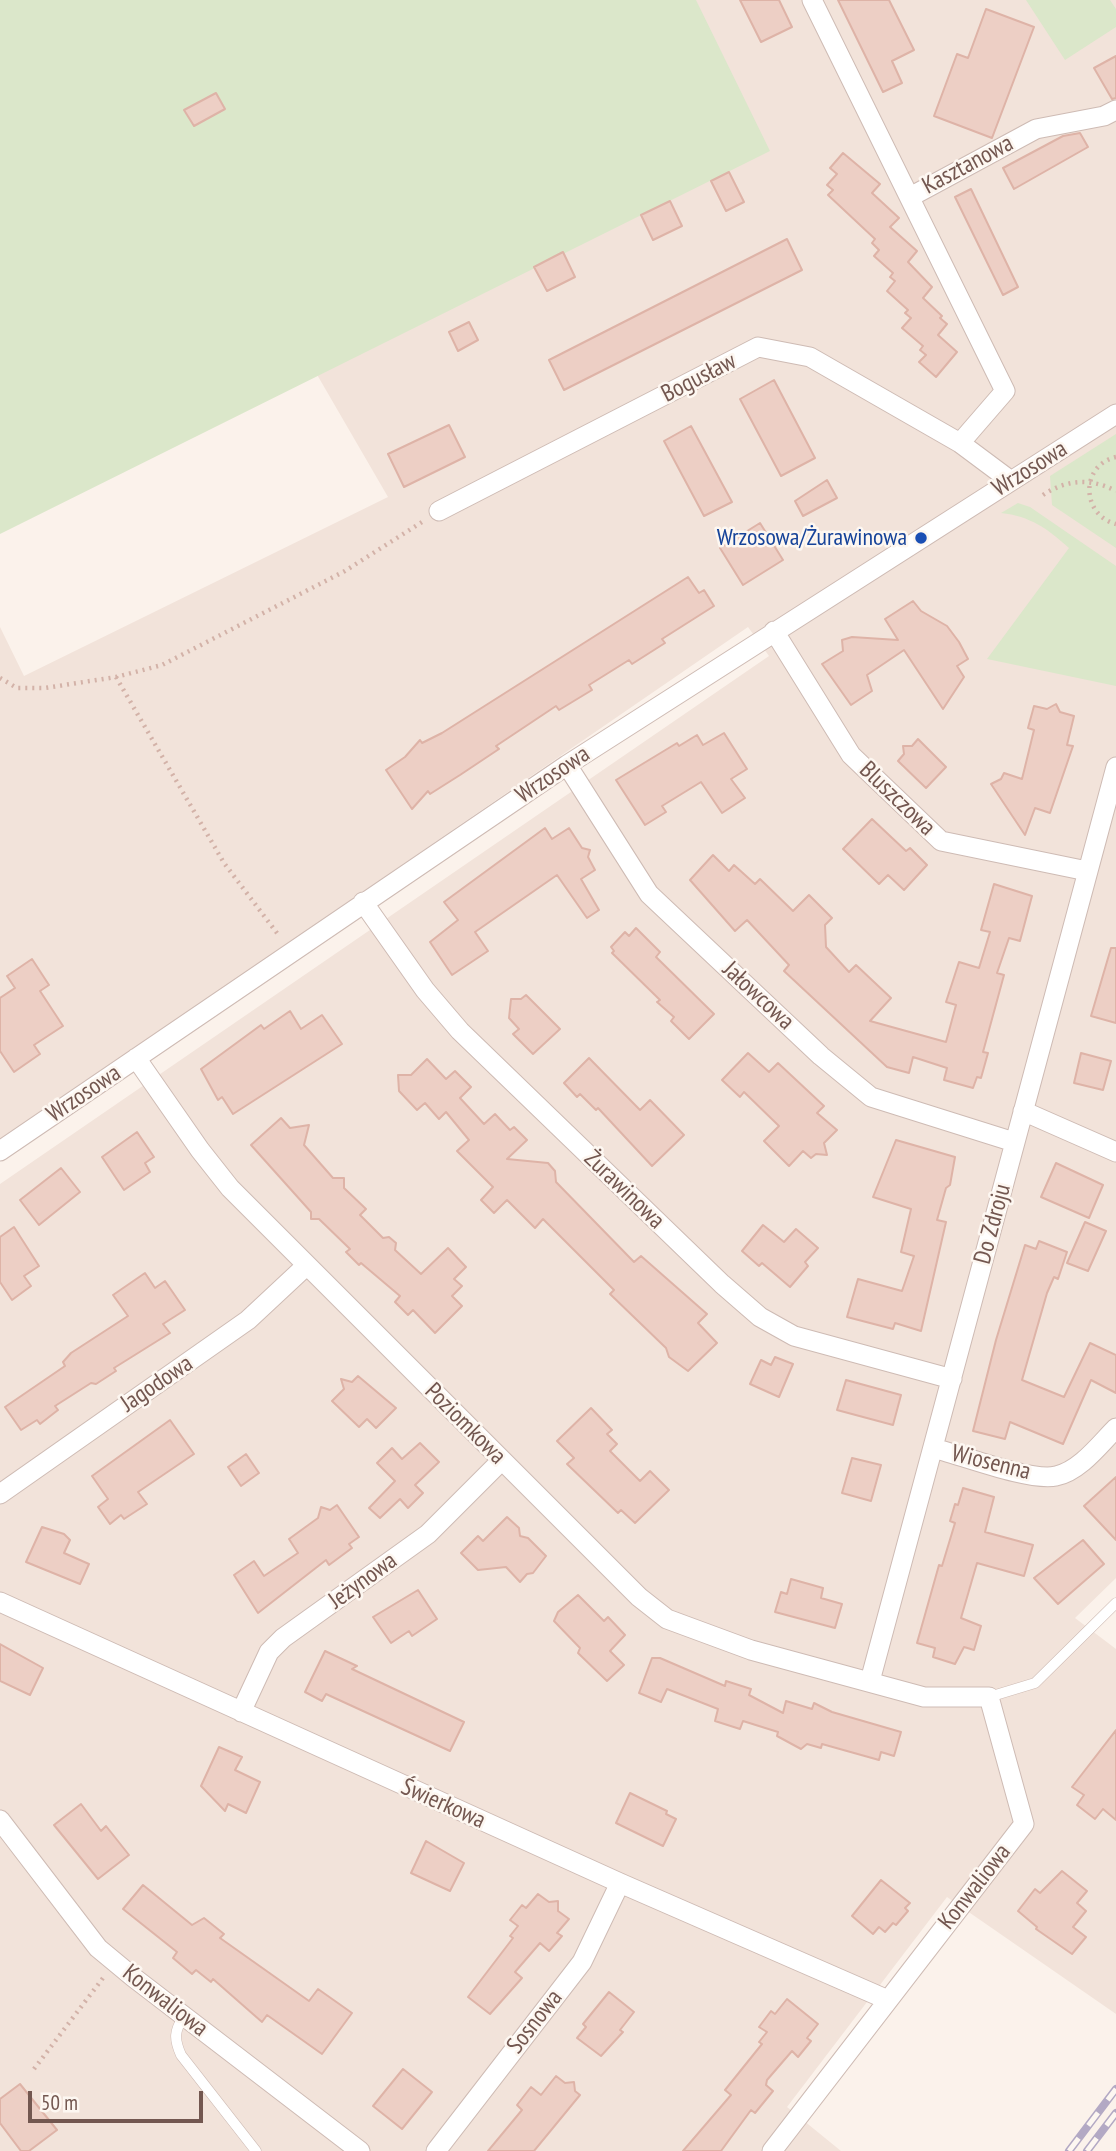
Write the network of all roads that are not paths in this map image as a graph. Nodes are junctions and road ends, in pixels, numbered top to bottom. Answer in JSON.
{"nodes":[{"id":1,"x":813,"y":0,"type":"edge"},
{"id":2,"x":1116,"y":110,"type":"edge"},
{"id":3,"x":910,"y":197,"type":"junction"},
{"id":4,"x":1116,"y":414,"type":"edge"},
{"id":5,"x":960,"y":443,"type":"junction"},
{"id":6,"x":1011,"y":481,"type":"junction"},
{"id":7,"x":439,"y":511,"type":"road end"},
{"id":8,"x":774,"y":631,"type":"junction"},
{"id":9,"x":567,"y":765,"type":"junction"},
{"id":10,"x":1116,"y":767,"type":"edge"},
{"id":11,"x":1087,"y":871,"type":"junction"},
{"id":12,"x":363,"y":902,"type":"junction"},
{"id":13,"x":136,"y":1058,"type":"junction"},
{"id":14,"x":1023,"y":1111,"type":"junction"},
{"id":15,"x":1014,"y":1142,"type":"junction"},
{"id":16,"x":0,"y":1152,"type":"edge"},
{"id":17,"x":1116,"y":1152,"type":"edge"},
{"id":18,"x":307,"y":1265,"type":"junction"},
{"id":19,"x":952,"y":1379,"type":"junction"},
{"id":20,"x":1116,"y":1428,"type":"edge"},
{"id":21,"x":933,"y":1448,"type":"junction"},
{"id":22,"x":501,"y":1461,"type":"junction"},
{"id":23,"x":0,"y":1494,"type":"edge"},
{"id":24,"x":0,"y":1602,"type":"edge"},
{"id":25,"x":1116,"y":1603,"type":"edge"},
{"id":26,"x":870,"y":1681,"type":"junction"},
{"id":27,"x":989,"y":1697,"type":"junction"},
{"id":28,"x":241,"y":1712,"type":"junction"},
{"id":29,"x":0,"y":1820,"type":"edge"},
{"id":30,"x":620,"y":1884,"type":"junction"},
{"id":31,"x":888,"y":2000,"type":"junction"},
{"id":32,"x":184,"y":2016,"type":"junction"},
{"id":33,"x":256,"y":2151,"type":"edge"},
{"id":34,"x":360,"y":2151,"type":"edge"},
{"id":35,"x":436,"y":2151,"type":"edge"},
{"id":36,"x":772,"y":2151,"type":"edge"}],
"edges":[{"from":1,"to":3,"type":"street","name":"Kasztanowa"},
{"from":2,"to":3,"type":"street","name":"Kasztanowa"},
{"from":3,"to":5,"type":"street"},
{"from":4,"to":6,"type":"street","name":"Wrzosowa"},
{"from":5,"to":6,"type":"street","name":"Bogusław"},
{"from":5,"to":7,"type":"street","name":"Bogusław"},
{"from":6,"to":8,"type":"street","name":"Wrzosowa"},
{"from":8,"to":9,"type":"street","name":"Wrzosowa"},
{"from":8,"to":11,"type":"street","name":"Bluszczowa"},
{"from":9,"to":12,"type":"street","name":"Wrzosowa"},
{"from":9,"to":15,"type":"street","name":"Jałowcowa"},
{"from":10,"to":11,"type":"street","name":"Do Zdroju"},
{"from":11,"to":14,"type":"street","name":"Do Zdroju"},
{"from":12,"to":13,"type":"street","name":"Wrzosowa"},
{"from":12,"to":19,"type":"street","name":"Żurawinowa"},
{"from":13,"to":16,"type":"street","name":"Wrzosowa"},
{"from":13,"to":18,"type":"street","name":"Poziomkowa"},
{"from":14,"to":15,"type":"street","name":"Do Zdroju"},
{"from":14,"to":17,"type":"street"},
{"from":15,"to":19,"type":"street","name":"Do Zdroju"},
{"from":18,"to":22,"type":"street","name":"Poziomkowa"},
{"from":18,"to":23,"type":"street","name":"Jagodowa"},
{"from":19,"to":21,"type":"street","name":"Do Zdroju"},
{"from":20,"to":21,"type":"street","name":"Wiosenna"},
{"from":21,"to":26,"type":"street","name":"Do Zdroju"},
{"from":22,"to":26,"type":"street","name":"Poziomkowa"},
{"from":22,"to":28,"type":"street","name":"Jeżynowa"},
{"from":24,"to":28,"type":"street","name":"Świerkowa"},
{"from":25,"to":27,"type":"lane"},
{"from":26,"to":27,"type":"street"},
{"from":27,"to":31,"type":"street","name":"Konwaliowa"},
{"from":28,"to":30,"type":"street","name":"Świerkowa"},
{"from":29,"to":32,"type":"street","name":"Konwaliowa"},
{"from":30,"to":31,"type":"street","name":"Świerkowa"},
{"from":30,"to":35,"type":"street","name":"Sosnowa"},
{"from":31,"to":36,"type":"street","name":"Konwaliowa"},
{"from":32,"to":33,"type":"lane"},
{"from":32,"to":34,"type":"street","name":"Konwaliowa"}]}
